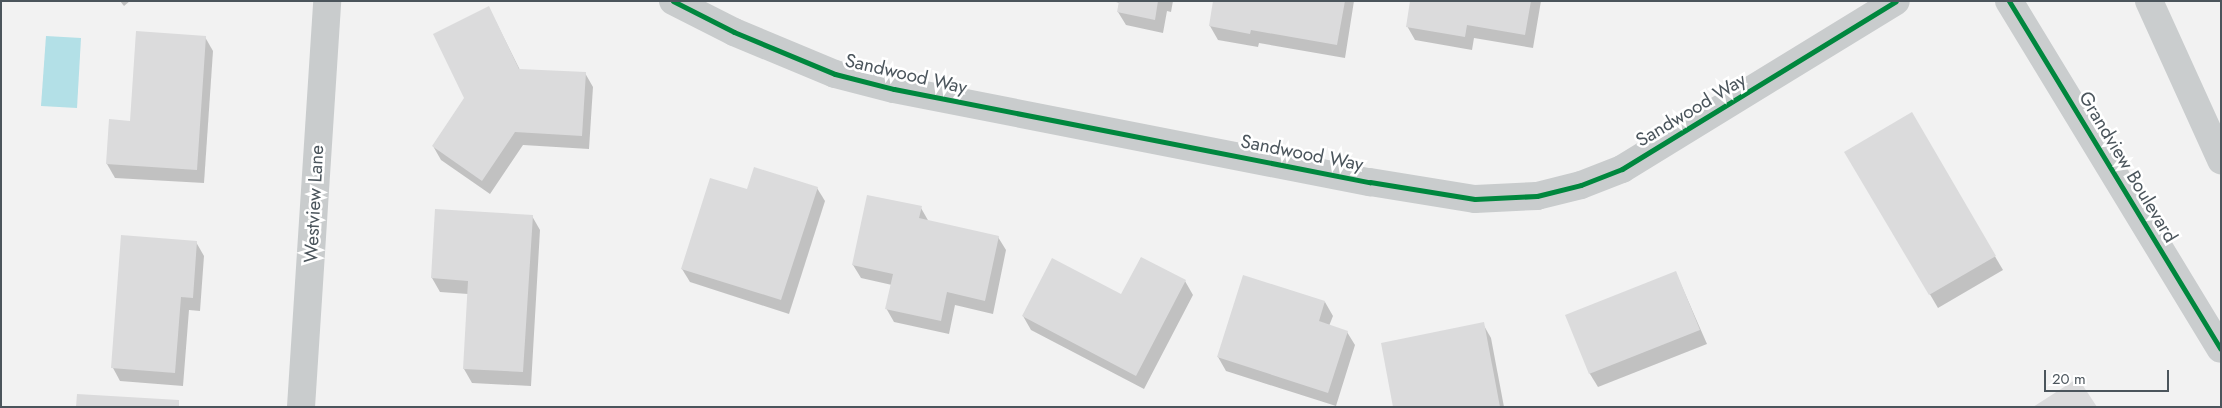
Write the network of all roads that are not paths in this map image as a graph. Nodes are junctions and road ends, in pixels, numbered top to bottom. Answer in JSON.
{"nodes":[{"id":1,"x":327,"y":1,"type":"edge"},
{"id":2,"x":673,"y":1,"type":"edge"},
{"id":3,"x":1896,"y":1,"type":"edge"},
{"id":4,"x":2009,"y":1,"type":"edge"},
{"id":5,"x":2150,"y":1,"type":"edge"},
{"id":6,"x":2221,"y":160,"type":"edge"},
{"id":7,"x":2221,"y":349,"type":"edge"},
{"id":8,"x":301,"y":407,"type":"edge"}],
"edges":[{"from":1,"to":8,"type":"street","name":"Westview Lane"},
{"from":2,"to":3,"type":"street","name":"Sandwood Way"},
{"from":4,"to":7,"type":"street","name":"Grandview Boulevard"},
{"from":5,"to":6,"type":"street"}]}
